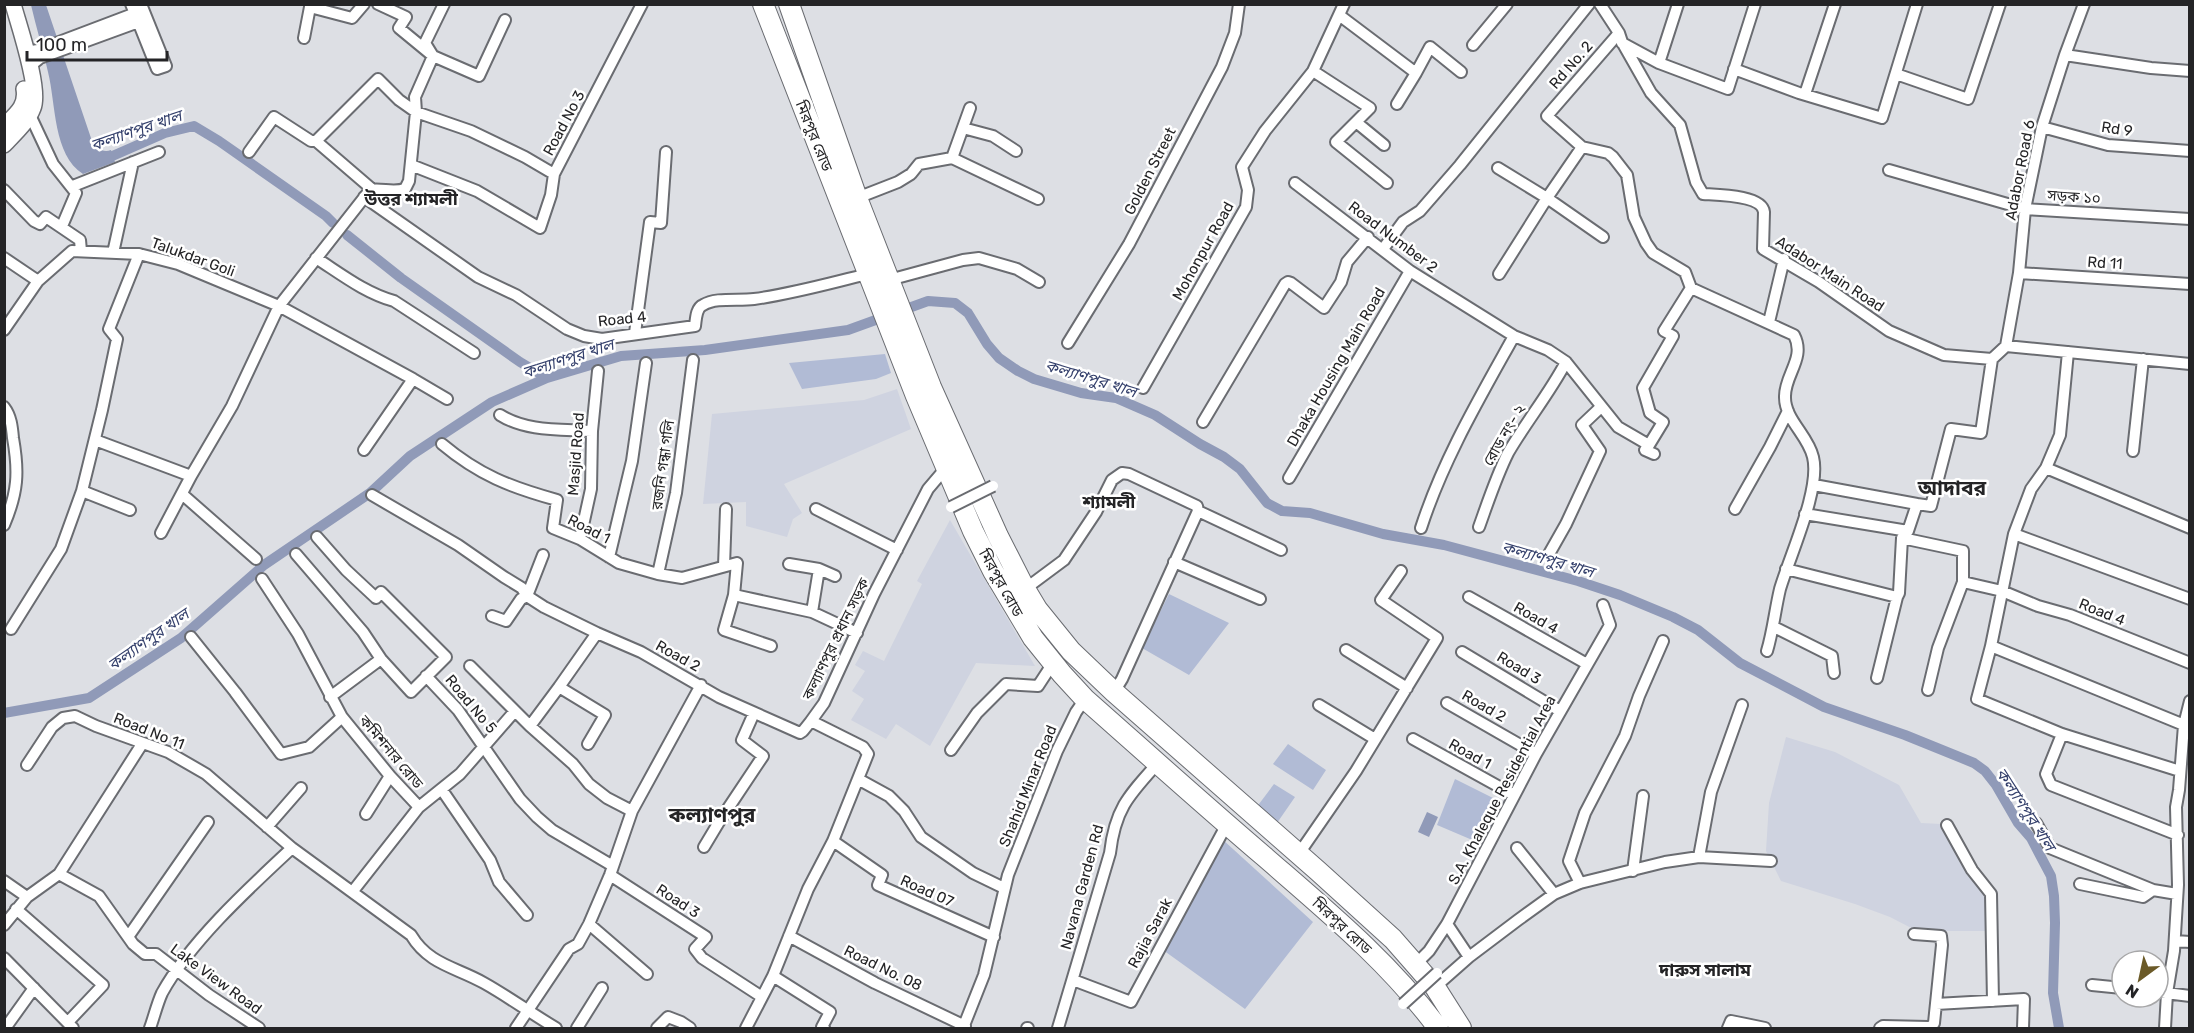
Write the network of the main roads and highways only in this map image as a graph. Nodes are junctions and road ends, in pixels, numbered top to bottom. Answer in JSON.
{"nodes":[{"id":1,"x":763,"y":4,"type":"edge"},
{"id":2,"x":792,"y":11,"type":"edge"},
{"id":3,"x":774,"y":36,"type":"junction"},
{"id":4,"x":806,"y":54,"type":"junction"},
{"id":5,"x":785,"y":63,"type":"junction"},
{"id":6,"x":887,"y":289,"type":"junction"},
{"id":7,"x":901,"y":333,"type":"junction"},
{"id":8,"x":1415,"y":965,"type":"junction"},
{"id":9,"x":1397,"y":979,"type":"junction"},
{"id":10,"x":1438,"y":1029,"type":"edge"},
{"id":11,"x":1461,"y":1029,"type":"edge"}],
"edges":[{"from":1,"to":3,"type":"highway","name":"মিরপুর রোড"},
{"from":2,"to":3,"type":"highway"},
{"from":2,"to":4,"type":"highway","name":"মিরপুর রোড"},
{"from":3,"to":5,"type":"highway","name":"মিরপুর রোড"},
{"from":4,"to":5,"type":"highway"},
{"from":4,"to":6,"type":"highway","name":"মিরপুর রোড"},
{"from":5,"to":6,"type":"highway","name":"মিরপুর রোড"},
{"from":6,"to":7,"type":"highway","name":"মিরপুর রোড"},
{"from":7,"to":8,"type":"highway","name":"মিরপুর রোড"},
{"from":7,"to":9,"type":"highway","name":"মিরপুর রোড"},
{"from":8,"to":9,"type":"highway"},
{"from":8,"to":11,"type":"highway","name":"মিরপুর রোড"},
{"from":9,"to":10,"type":"highway","name":"মিরপুর রোড"}]}
